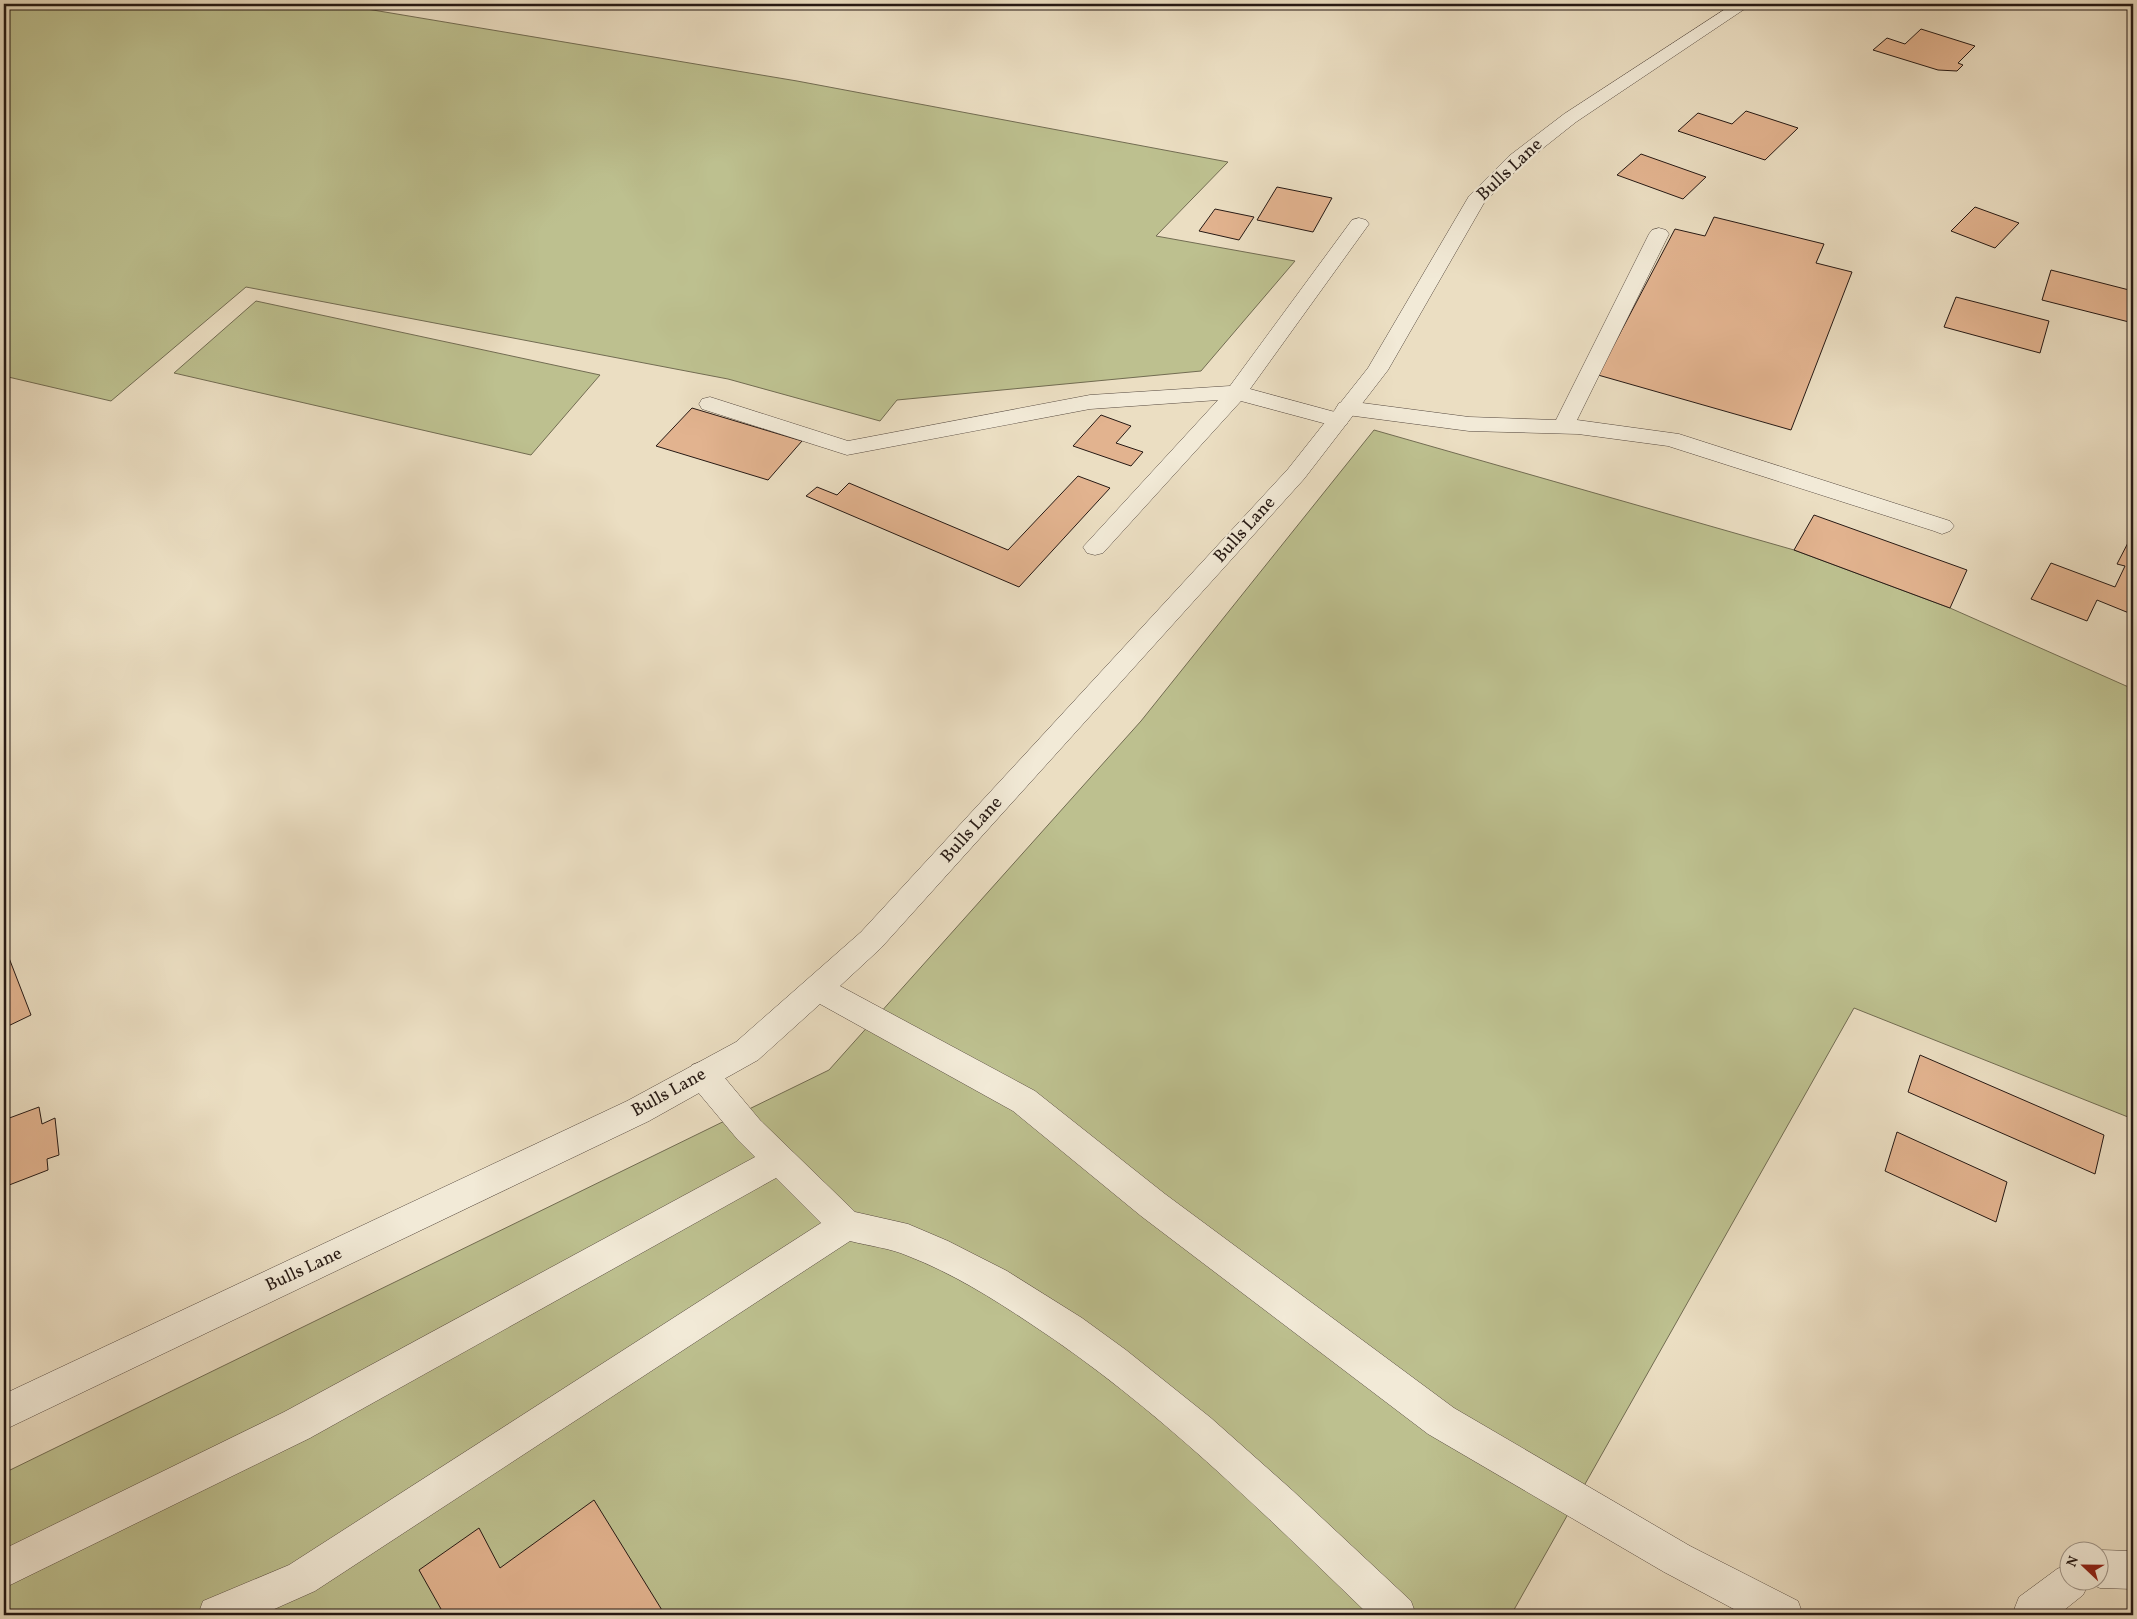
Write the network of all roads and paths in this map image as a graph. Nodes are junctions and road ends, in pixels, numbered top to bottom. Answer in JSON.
{"nodes":[{"id":1,"x":1744,"y":4,"type":"edge"},
{"id":2,"x":1359,"y":224,"type":"dead end"},
{"id":3,"x":1659,"y":234,"type":"dead end"},
{"id":4,"x":1236,"y":392,"type":"junction"},
{"id":5,"x":710,"y":404,"type":"dead end"},
{"id":6,"x":1342,"y":414,"type":"junction"},
{"id":7,"x":1563,"y":427,"type":"junction"},
{"id":8,"x":1942,"y":526,"type":"dead end"},
{"id":9,"x":1095,"y":548,"type":"dead end"},
{"id":10,"x":817,"y":988,"type":"junction"},
{"id":11,"x":703,"y":1075,"type":"junction"},
{"id":12,"x":779,"y":1160,"type":"junction"},
{"id":13,"x":846,"y":1225,"type":"junction"},
{"id":14,"x":4,"y":1412,"type":"edge"},
{"id":15,"x":4,"y":1569,"type":"edge"},
{"id":16,"x":2110,"y":1569,"type":"edge"},
{"id":17,"x":2133,"y":1570,"type":"edge"},
{"id":18,"x":2060,"y":1590,"type":"edge"},
{"id":19,"x":217,"y":1615,"type":"edge"},
{"id":20,"x":1397,"y":1615,"type":"edge"},
{"id":21,"x":1784,"y":1615,"type":"edge"},
{"id":22,"x":2031,"y":1615,"type":"edge"}],
"edges":[{"from":1,"to":6,"type":"street","name":"Bulls Lane"},
{"from":2,"to":4,"type":"street"},
{"from":3,"to":7,"type":"street"},
{"from":4,"to":5,"type":"street"},
{"from":4,"to":6,"type":"street"},
{"from":4,"to":9,"type":"street"},
{"from":6,"to":7,"type":"street"},
{"from":6,"to":10,"type":"street","name":"Bulls Lane"},
{"from":7,"to":8,"type":"street"},
{"from":10,"to":11,"type":"street","name":"Bulls Lane"},
{"from":10,"to":21,"type":"street"},
{"from":11,"to":12,"type":"street"},
{"from":11,"to":14,"type":"street","name":"Bulls Lane"},
{"from":12,"to":13,"type":"street"},
{"from":12,"to":15,"type":"street"},
{"from":13,"to":19,"type":"street"},
{"from":13,"to":20,"type":"street"},
{"from":16,"to":17,"type":"street"},
{"from":18,"to":22,"type":"street"}]}
